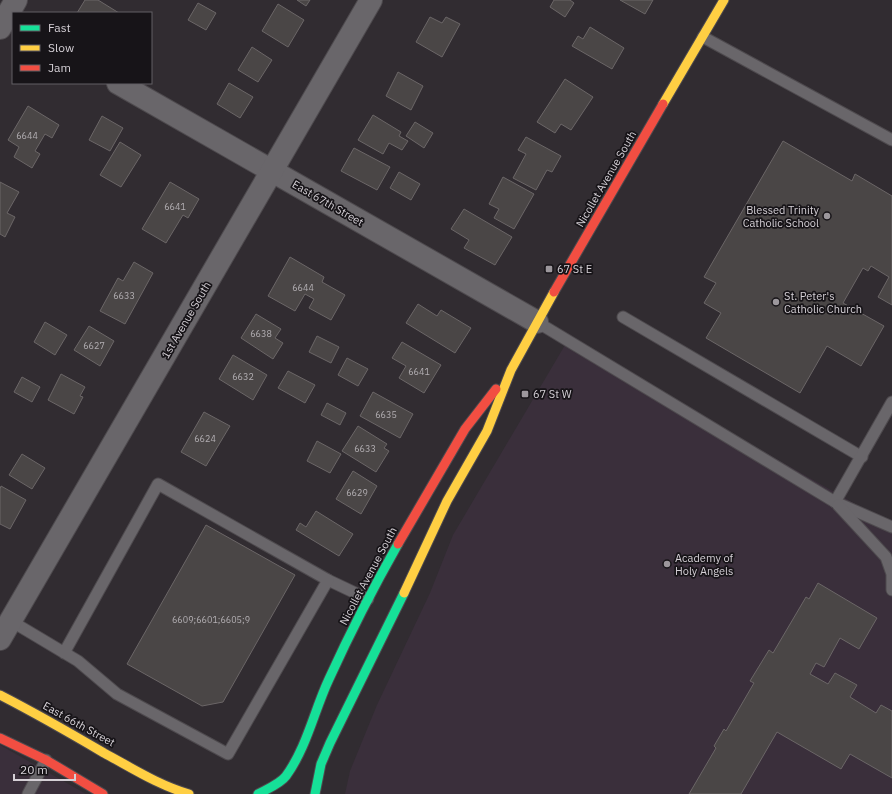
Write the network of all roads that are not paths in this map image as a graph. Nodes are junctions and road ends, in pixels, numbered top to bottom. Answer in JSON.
{"nodes":[{"id":1,"x":16,"y":0,"type":"edge"},
{"id":2,"x":371,"y":0,"type":"edge"},
{"id":3,"x":724,"y":0,"type":"edge"},
{"id":4,"x":5,"y":21,"type":"edge"},
{"id":5,"x":703,"y":37,"type":"junction"},
{"id":6,"x":120,"y":84,"type":"edge"},
{"id":7,"x":892,"y":140,"type":"edge"},
{"id":8,"x":272,"y":171,"type":"junction"},
{"id":9,"x":623,"y":317,"type":"dead end"},
{"id":10,"x":537,"y":322,"type":"junction"},
{"id":11,"x":510,"y":370,"type":"junction"},
{"id":12,"x":892,"y":402,"type":"edge"},
{"id":13,"x":862,"y":457,"type":"junction"},
{"id":14,"x":835,"y":502,"type":"junction"},
{"id":15,"x":892,"y":526,"type":"edge"},
{"id":16,"x":889,"y":559,"type":"edge"},
{"id":17,"x":328,"y":580,"type":"junction"},
{"id":18,"x":892,"y":590,"type":"edge"},
{"id":19,"x":368,"y":599,"type":"junction"},
{"id":20,"x":6,"y":630,"type":"edge"},
{"id":21,"x":64,"y":652,"type":"junction"},
{"id":22,"x":0,"y":695,"type":"edge"},
{"id":23,"x":0,"y":738,"type":"edge"},
{"id":24,"x":46,"y":760,"type":"junction"},
{"id":25,"x":28,"y":794,"type":"edge"},
{"id":26,"x":103,"y":794,"type":"edge"},
{"id":27,"x":189,"y":794,"type":"edge"},
{"id":28,"x":258,"y":794,"type":"edge"},
{"id":29,"x":314,"y":794,"type":"edge"}],
"edges":[{"from":1,"to":4,"type":"street"},
{"from":2,"to":8,"type":"street","name":"1st Avenue South"},
{"from":3,"to":5,"type":"main road","name":"Nicollet Avenue South"},
{"from":5,"to":7,"type":"lane"},
{"from":5,"to":10,"type":"main road","name":"Nicollet Avenue South"},
{"from":6,"to":8,"type":"street","name":"East 67th Street"},
{"from":8,"to":10,"type":"street","name":"East 67th Street"},
{"from":8,"to":20,"type":"street","name":"1st Avenue South"},
{"from":9,"to":13,"type":"lane"},
{"from":10,"to":11,"type":"main road","name":"Nicollet Avenue South"},
{"from":10,"to":14,"type":"lane"},
{"from":11,"to":19,"type":"main road","name":"Nicollet Avenue South"},
{"from":11,"to":29,"type":"main road","name":"Nicollet Avenue South"},
{"from":12,"to":13,"type":"lane"},
{"from":13,"to":14,"type":"lane"},
{"from":14,"to":15,"type":"lane"},
{"from":14,"to":16,"type":"lane"},
{"from":16,"to":18,"type":"lane"},
{"from":17,"to":19,"type":"lane"},
{"from":17,"to":21,"type":"lane"},
{"from":17,"to":21,"type":"lane"},
{"from":19,"to":28,"type":"main road","name":"Nicollet Avenue South"},
{"from":20,"to":21,"type":"lane"},
{"from":22,"to":27,"type":"main road","name":"East 66th Street"},
{"from":23,"to":24,"type":"main road"},
{"from":24,"to":25,"type":"lane"},
{"from":24,"to":26,"type":"main road"}]}
